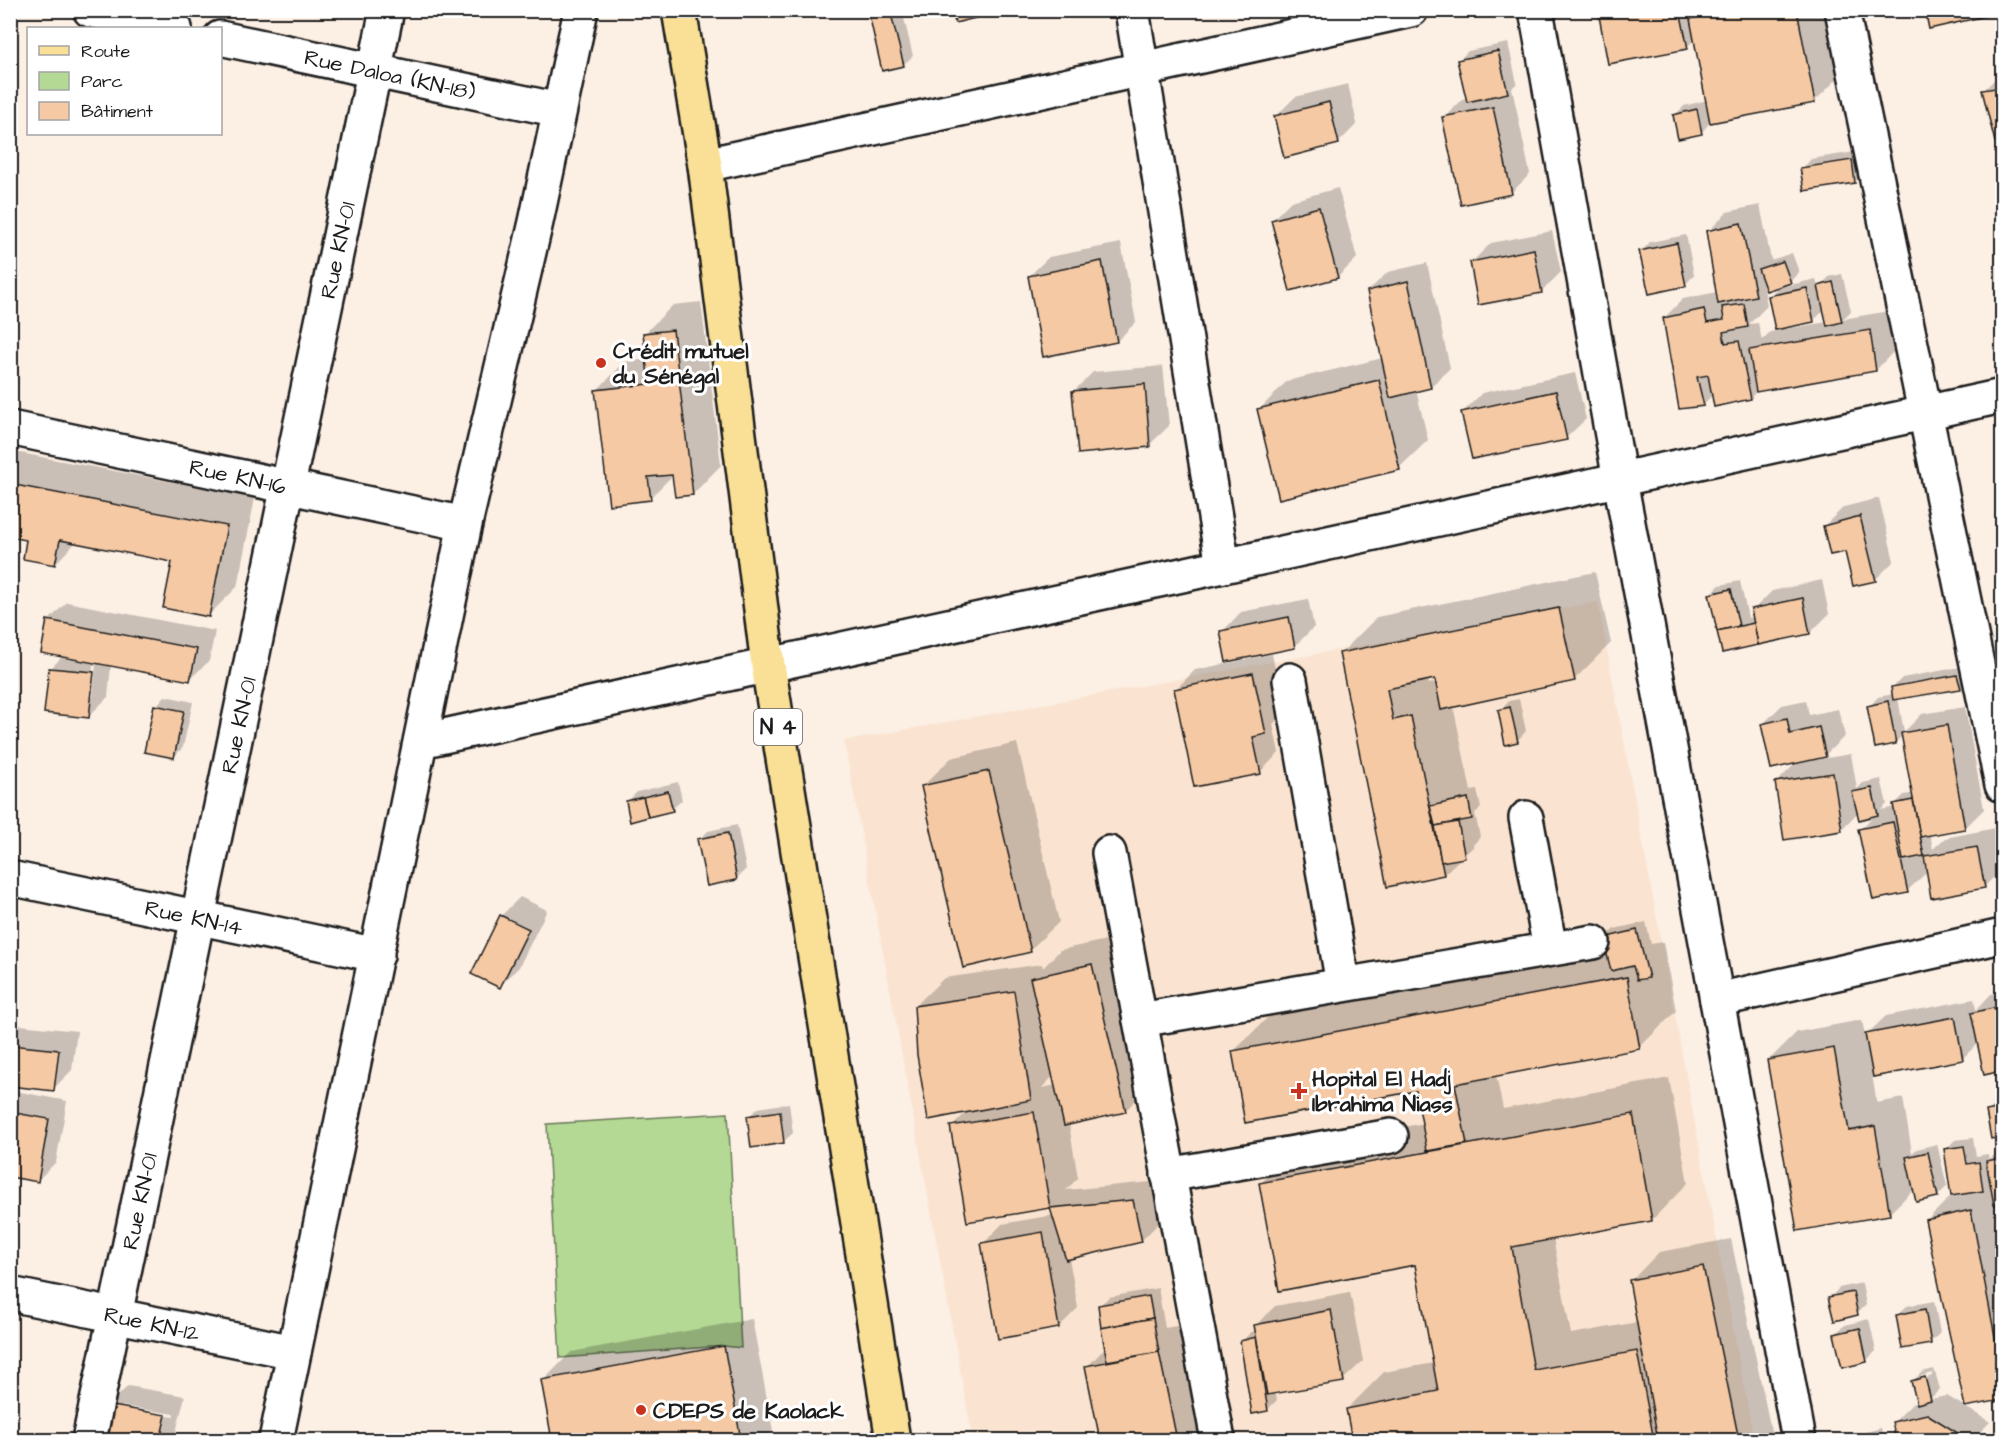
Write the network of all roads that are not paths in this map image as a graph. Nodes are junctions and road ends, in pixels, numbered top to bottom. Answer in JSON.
{"nodes":[{"id":1,"x":90,"y":10,"type":"edge"},
{"id":2,"x":387,"y":10,"type":"edge"},
{"id":3,"x":581,"y":10,"type":"edge"},
{"id":4,"x":679,"y":10,"type":"edge"},
{"id":5,"x":1132,"y":10,"type":"edge"},
{"id":6,"x":1411,"y":10,"type":"edge"},
{"id":7,"x":1536,"y":10,"type":"edge"},
{"id":8,"x":1842,"y":10,"type":"edge"},
{"id":9,"x":170,"y":27,"type":"edge"},
{"id":10,"x":222,"y":38,"type":"edge"},
{"id":11,"x":1143,"y":69,"type":"junction"},
{"id":12,"x":375,"y":71,"type":"junction"},
{"id":13,"x":559,"y":110,"type":"junction"},
{"id":14,"x":705,"y":165,"type":"junction"},
{"id":15,"x":2002,"y":396,"type":"edge"},
{"id":16,"x":1925,"y":413,"type":"junction"},
{"id":17,"x":10,"y":428,"type":"edge"},
{"id":18,"x":1620,"y":480,"type":"junction"},
{"id":19,"x":288,"y":487,"type":"junction"},
{"id":20,"x":465,"y":524,"type":"junction"},
{"id":21,"x":1223,"y":566,"type":"junction"},
{"id":22,"x":768,"y":665,"type":"junction"},
{"id":23,"x":1290,"y":680,"type":"dead end"},
{"id":24,"x":421,"y":741,"type":"junction"},
{"id":25,"x":2002,"y":785,"type":"edge"},
{"id":26,"x":1526,"y":818,"type":"dead end"},
{"id":27,"x":1109,"y":853,"type":"dead end"},
{"id":28,"x":10,"y":878,"type":"edge"},
{"id":29,"x":198,"y":918,"type":"junction"},
{"id":30,"x":2002,"y":936,"type":"edge"},
{"id":31,"x":1593,"y":942,"type":"dead end"},
{"id":32,"x":1551,"y":949,"type":"junction"},
{"id":33,"x":376,"y":956,"type":"junction"},
{"id":34,"x":1343,"y":984,"type":"junction"},
{"id":35,"x":1717,"y":1000,"type":"junction"},
{"id":36,"x":1140,"y":1020,"type":"junction"},
{"id":37,"x":1391,"y":1136,"type":"dead end"},
{"id":38,"x":1168,"y":1175,"type":"junction"},
{"id":39,"x":10,"y":1294,"type":"edge"},
{"id":40,"x":116,"y":1315,"type":"junction"},
{"id":41,"x":294,"y":1352,"type":"junction"},
{"id":42,"x":90,"y":1440,"type":"edge"},
{"id":43,"x":276,"y":1440,"type":"edge"},
{"id":44,"x":893,"y":1440,"type":"edge"},
{"id":45,"x":1218,"y":1440,"type":"edge"},
{"id":46,"x":1799,"y":1440,"type":"edge"}],
"edges":[{"from":1,"to":9,"type":"street"},
{"from":2,"to":12,"type":"street","name":"Rue KN-01"},
{"from":3,"to":13,"type":"street"},
{"from":4,"to":14,"type":"main road","number":"N 4"},
{"from":5,"to":11,"type":"street"},
{"from":6,"to":11,"type":"street"},
{"from":7,"to":18,"type":"street"},
{"from":8,"to":16,"type":"street"},
{"from":10,"to":12,"type":"street","name":"Rue Daloa (KN-18)"},
{"from":11,"to":14,"type":"street"},
{"from":11,"to":21,"type":"street"},
{"from":12,"to":13,"type":"street","name":"Rue Daloa (KN-18)"},
{"from":12,"to":19,"type":"street","name":"Rue KN-01"},
{"from":13,"to":20,"type":"street"},
{"from":14,"to":22,"type":"main road","number":"N 4"},
{"from":15,"to":16,"type":"street"},
{"from":16,"to":18,"type":"street"},
{"from":16,"to":25,"type":"street"},
{"from":17,"to":19,"type":"street","name":"Rue KN-16"},
{"from":18,"to":21,"type":"street"},
{"from":18,"to":35,"type":"street"},
{"from":19,"to":20,"type":"street","name":"Rue KN-16"},
{"from":19,"to":29,"type":"street","name":"Rue KN-01"},
{"from":20,"to":24,"type":"street"},
{"from":21,"to":22,"type":"street"},
{"from":22,"to":24,"type":"street"},
{"from":22,"to":44,"type":"main road","number":"N 4"},
{"from":23,"to":34,"type":"street"},
{"from":24,"to":33,"type":"street"},
{"from":26,"to":32,"type":"street"},
{"from":27,"to":36,"type":"street"},
{"from":28,"to":29,"type":"street","name":"Rue KN-14"},
{"from":29,"to":33,"type":"street","name":"Rue KN-14"},
{"from":29,"to":40,"type":"street","name":"Rue KN-01"},
{"from":30,"to":35,"type":"street"},
{"from":31,"to":32,"type":"street"},
{"from":32,"to":34,"type":"street"},
{"from":33,"to":41,"type":"street"},
{"from":34,"to":36,"type":"street"},
{"from":35,"to":46,"type":"street"},
{"from":36,"to":38,"type":"street"},
{"from":37,"to":38,"type":"street"},
{"from":38,"to":45,"type":"street"},
{"from":39,"to":40,"type":"street","name":"Rue KN-12"},
{"from":40,"to":41,"type":"street","name":"Rue KN-12"},
{"from":40,"to":42,"type":"street","name":"Rue KN-01"},
{"from":41,"to":43,"type":"street"}]}
